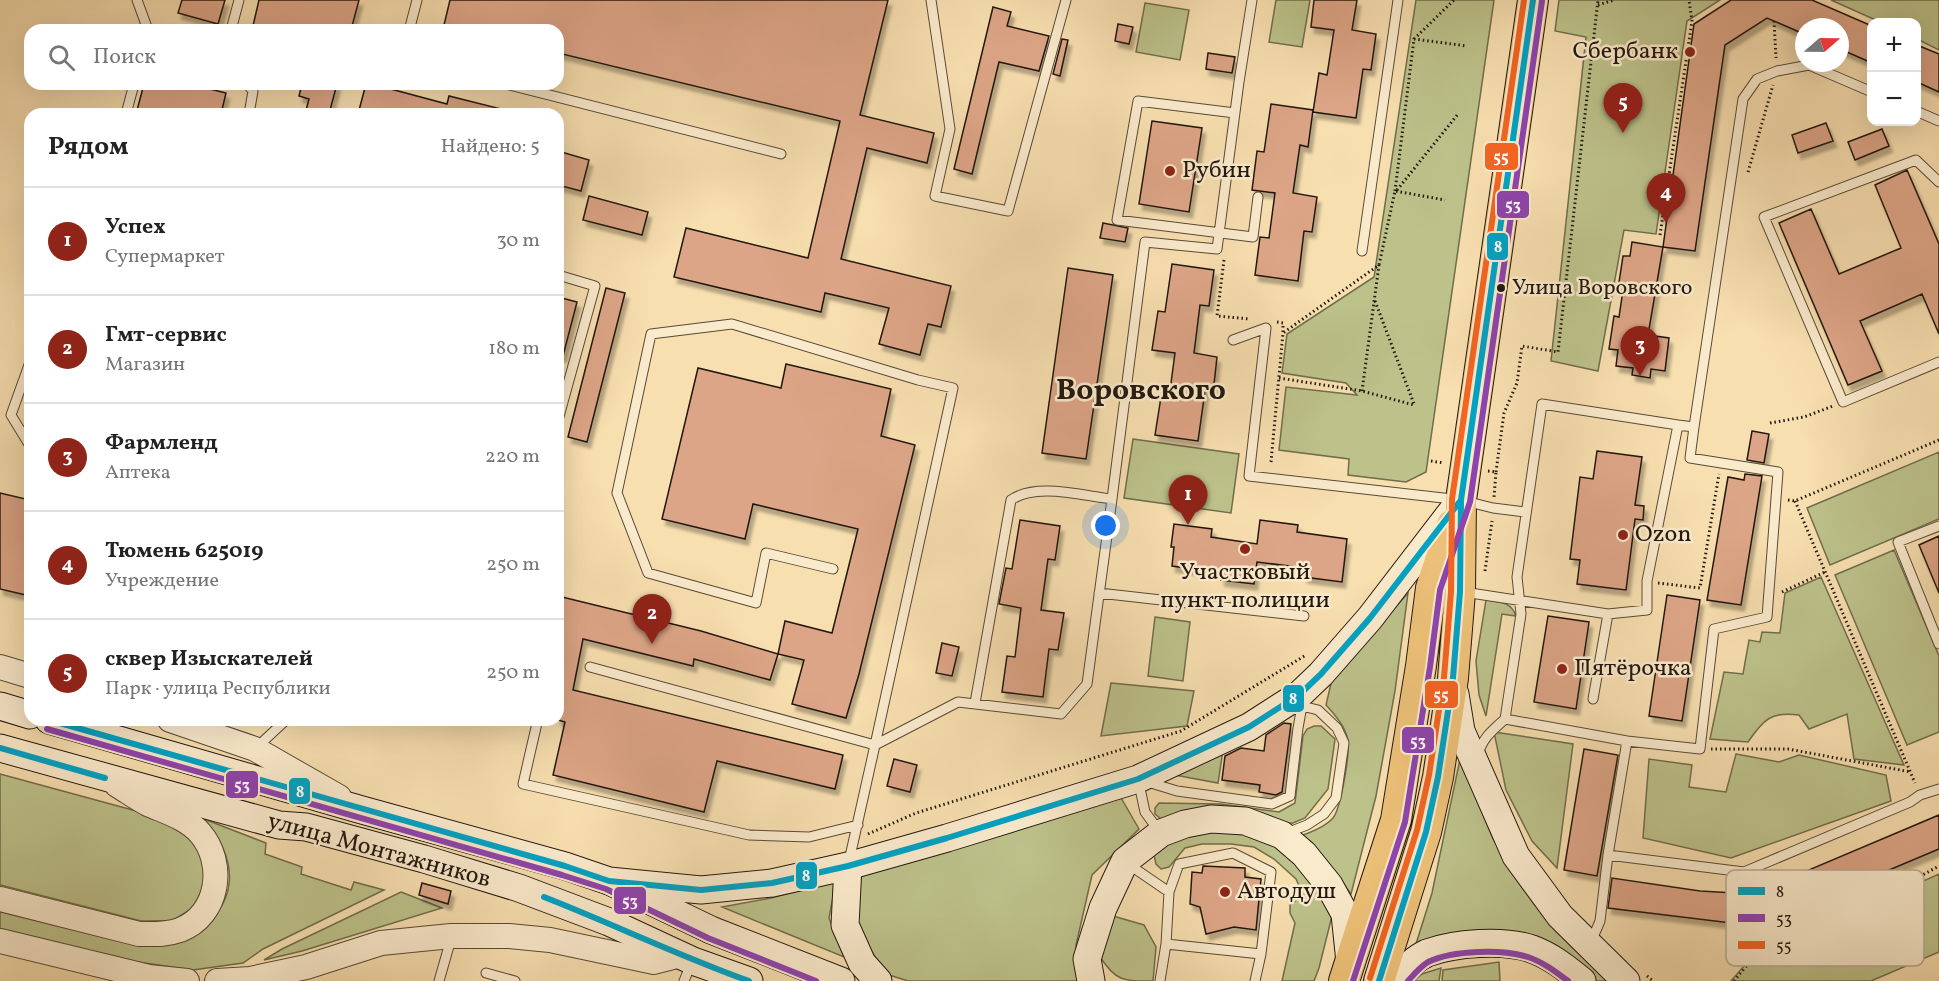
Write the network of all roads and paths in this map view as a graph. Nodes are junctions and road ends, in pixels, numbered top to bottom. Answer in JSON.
{"nodes":[{"id":1,"x":137,"y":0,"type":"edge"},
{"id":2,"x":239,"y":0,"type":"edge"},
{"id":3,"x":417,"y":0,"type":"edge"},
{"id":4,"x":931,"y":0,"type":"edge"},
{"id":5,"x":1066,"y":0,"type":"edge"},
{"id":6,"x":1252,"y":0,"type":"edge"},
{"id":7,"x":1398,"y":0,"type":"edge"},
{"id":8,"x":1454,"y":0,"type":"edge"},
{"id":9,"x":1533,"y":0,"type":"edge"},
{"id":10,"x":1598,"y":0,"type":"edge"},
{"id":11,"x":1614,"y":0,"type":"edge"},
{"id":12,"x":1689,"y":0,"type":"edge"},
{"id":13,"x":1598,"y":5,"type":"junction"},
{"id":14,"x":1774,"y":21,"type":"dead end"},
{"id":15,"x":146,"y":24,"type":"edge"},
{"id":16,"x":233,"y":24,"type":"edge"},
{"id":17,"x":411,"y":24,"type":"edge"},
{"id":18,"x":1414,"y":39,"type":"junction"},
{"id":19,"x":1467,"y":46,"type":"dead end"},
{"id":20,"x":1777,"y":71,"type":"junction"},
{"id":21,"x":132,"y":90,"type":"edge"},
{"id":22,"x":252,"y":90,"type":"edge"},
{"id":23,"x":530,"y":90,"type":"edge"},
{"id":24,"x":1867,"y":90,"type":"edge"},
{"id":25,"x":128,"y":108,"type":"edge"},
{"id":26,"x":250,"y":108,"type":"edge"},
{"id":27,"x":1235,"y":113,"type":"junction"},
{"id":28,"x":1921,"y":113,"type":"edge"},
{"id":29,"x":1458,"y":114,"type":"dead end"},
{"id":30,"x":1939,"y":121,"type":"edge"},
{"id":31,"x":781,"y":154,"type":"dead end"},
{"id":32,"x":1748,"y":172,"type":"dead end"},
{"id":33,"x":1939,"y":182,"type":"edge"},
{"id":34,"x":1395,"y":191,"type":"junction"},
{"id":35,"x":1258,"y":197,"type":"dead end"},
{"id":36,"x":1445,"y":200,"type":"dead end"},
{"id":37,"x":1223,"y":234,"type":"junction"},
{"id":38,"x":1660,"y":235,"type":"dead end"},
{"id":39,"x":1362,"y":251,"type":"dead end"},
{"id":40,"x":1379,"y":265,"type":"junction"},
{"id":41,"x":564,"y":277,"type":"edge"},
{"id":42,"x":1374,"y":299,"type":"junction"},
{"id":43,"x":1250,"y":319,"type":"dead end"},
{"id":44,"x":1272,"y":322,"type":"dead end"},
{"id":45,"x":1283,"y":333,"type":"junction"},
{"id":46,"x":1233,"y":340,"type":"dead end"},
{"id":47,"x":1939,"y":362,"type":"edge"},
{"id":48,"x":1279,"y":378,"type":"junction"},
{"id":49,"x":24,"y":379,"type":"edge"},
{"id":50,"x":1362,"y":391,"type":"junction"},
{"id":51,"x":564,"y":398,"type":"edge"},
{"id":52,"x":1843,"y":402,"type":"junction"},
{"id":53,"x":0,"y":412,"type":"edge"},
{"id":54,"x":11,"y":415,"type":"junction"},
{"id":55,"x":1770,"y":423,"type":"dead end"},
{"id":56,"x":1678,"y":425,"type":"junction"},
{"id":57,"x":1694,"y":427,"type":"junction"},
{"id":58,"x":24,"y":436,"type":"edge"},
{"id":59,"x":1939,"y":440,"type":"edge"},
{"id":60,"x":1271,"y":462,"type":"dead end"},
{"id":61,"x":1720,"y":463,"type":"junction"},
{"id":62,"x":1496,"y":472,"type":"dead end"},
{"id":63,"x":1776,"y":498,"type":"junction"},
{"id":64,"x":1112,"y":499,"type":"junction"},
{"id":65,"x":1461,"y":500,"type":"junction"},
{"id":66,"x":1795,"y":501,"type":"junction"},
{"id":67,"x":1526,"y":512,"type":"junction"},
{"id":68,"x":1939,"y":526,"type":"edge"},
{"id":69,"x":833,"y":569,"type":"dead end"},
{"id":70,"x":1825,"y":572,"type":"junction"},
{"id":71,"x":1647,"y":581,"type":"junction"},
{"id":72,"x":1099,"y":592,"type":"junction"},
{"id":73,"x":1460,"y":592,"type":"junction"},
{"id":74,"x":1769,"y":597,"type":"junction"},
{"id":75,"x":1519,"y":599,"type":"junction"},
{"id":76,"x":1608,"y":614,"type":"junction"},
{"id":77,"x":1304,"y":616,"type":"dead end"},
{"id":78,"x":1939,"y":644,"type":"edge"},
{"id":79,"x":1309,"y":654,"type":"dead end"},
{"id":80,"x":0,"y":667,"type":"edge"},
{"id":81,"x":590,"y":667,"type":"dead end"},
{"id":82,"x":24,"y":674,"type":"edge"},
{"id":83,"x":1453,"y":678,"type":"junction"},
{"id":84,"x":1593,"y":699,"type":"dead end"},
{"id":85,"x":1301,"y":701,"type":"junction"},
{"id":86,"x":975,"y":703,"type":"junction"},
{"id":87,"x":0,"y":706,"type":"edge"},
{"id":88,"x":24,"y":712,"type":"edge"},
{"id":89,"x":1505,"y":719,"type":"junction"},
{"id":90,"x":72,"y":726,"type":"edge"},
{"id":91,"x":188,"y":726,"type":"edge"},
{"id":92,"x":280,"y":726,"type":"edge"},
{"id":93,"x":536,"y":726,"type":"edge"},
{"id":94,"x":1627,"y":741,"type":"junction"},
{"id":95,"x":875,"y":745,"type":"junction"},
{"id":96,"x":0,"y":748,"type":"edge"},
{"id":97,"x":255,"y":749,"type":"junction"},
{"id":98,"x":1700,"y":749,"type":"junction"},
{"id":99,"x":1476,"y":767,"type":"junction"},
{"id":100,"x":1911,"y":772,"type":"junction"},
{"id":101,"x":107,"y":779,"type":"junction"},
{"id":102,"x":1138,"y":779,"type":"junction"},
{"id":103,"x":1939,"y":789,"type":"edge"},
{"id":104,"x":1920,"y":795,"type":"junction"},
{"id":105,"x":362,"y":810,"type":"junction"},
{"id":106,"x":858,"y":825,"type":"junction"},
{"id":107,"x":1161,"y":833,"type":"junction"},
{"id":108,"x":1282,"y":835,"type":"junction"},
{"id":109,"x":854,"y":840,"type":"junction"},
{"id":110,"x":1608,"y":855,"type":"junction"},
{"id":111,"x":1125,"y":861,"type":"junction"},
{"id":112,"x":848,"y":866,"type":"junction"},
{"id":113,"x":1939,"y":866,"type":"edge"},
{"id":114,"x":1728,"y":870,"type":"edge"},
{"id":115,"x":1749,"y":870,"type":"edge"},
{"id":116,"x":1924,"y":874,"type":"edge"},
{"id":117,"x":609,"y":881,"type":"junction"},
{"id":118,"x":1169,"y":892,"type":"junction"},
{"id":119,"x":0,"y":899,"type":"edge"},
{"id":120,"x":451,"y":936,"type":"junction"},
{"id":121,"x":0,"y":940,"type":"edge"},
{"id":122,"x":1166,"y":944,"type":"junction"},
{"id":123,"x":1589,"y":945,"type":"junction"},
{"id":124,"x":1261,"y":954,"type":"junction"},
{"id":125,"x":686,"y":966,"type":"edge"},
{"id":126,"x":1746,"y":966,"type":"edge"},
{"id":127,"x":486,"y":973,"type":"dead end"},
{"id":128,"x":1347,"y":974,"type":"edge"},
{"id":129,"x":1635,"y":977,"type":"edge"},
{"id":130,"x":187,"y":981,"type":"edge"},
{"id":131,"x":217,"y":981,"type":"edge"},
{"id":132,"x":439,"y":981,"type":"edge"},
{"id":133,"x":515,"y":981,"type":"edge"},
{"id":134,"x":722,"y":981,"type":"edge"},
{"id":135,"x":749,"y":981,"type":"edge"},
{"id":136,"x":841,"y":981,"type":"edge"},
{"id":137,"x":878,"y":981,"type":"edge"},
{"id":138,"x":1090,"y":981,"type":"edge"},
{"id":139,"x":1160,"y":981,"type":"edge"},
{"id":140,"x":1256,"y":981,"type":"edge"},
{"id":141,"x":1379,"y":981,"type":"edge"},
{"id":142,"x":1397,"y":981,"type":"edge"},
{"id":143,"x":1582,"y":981,"type":"edge"},
{"id":144,"x":1653,"y":981,"type":"edge"},
{"id":145,"x":1734,"y":981,"type":"edge"}],
"edges":[{"from":1,"to":15,"type":"lane"},
{"from":2,"to":16,"type":"lane"},
{"from":3,"to":17,"type":"lane"},
{"from":4,"to":5,"type":"lane"},
{"from":6,"to":27,"type":"lane"},
{"from":7,"to":39,"type":"lane"},
{"from":8,"to":18,"type":"path"},
{"from":9,"to":65,"type":"main road"},
{"from":10,"to":13,"type":"path"},
{"from":11,"to":13,"type":"path"},
{"from":12,"to":38,"type":"path"},
{"from":13,"to":62,"type":"path"},
{"from":14,"to":20,"type":"path"},
{"from":18,"to":19,"type":"path"},
{"from":18,"to":34,"type":"path"},
{"from":20,"to":24,"type":"lane"},
{"from":20,"to":32,"type":"path"},
{"from":20,"to":57,"type":"lane"},
{"from":21,"to":25,"type":"lane"},
{"from":22,"to":26,"type":"lane"},
{"from":23,"to":31,"type":"lane"},
{"from":27,"to":37,"type":"lane"},
{"from":27,"to":37,"type":"lane"},
{"from":28,"to":30,"type":"lane"},
{"from":29,"to":34,"type":"path"},
{"from":33,"to":52,"type":"lane"},
{"from":34,"to":36,"type":"path"},
{"from":34,"to":40,"type":"path"},
{"from":35,"to":37,"type":"lane"},
{"from":37,"to":43,"type":"path"},
{"from":37,"to":64,"type":"lane"},
{"from":40,"to":42,"type":"path"},
{"from":40,"to":45,"type":"path"},
{"from":41,"to":51,"type":"lane"},
{"from":42,"to":50,"type":"path"},
{"from":42,"to":50,"type":"path"},
{"from":44,"to":45,"type":"path"},
{"from":45,"to":48,"type":"path"},
{"from":46,"to":65,"type":"lane"},
{"from":47,"to":52,"type":"lane"},
{"from":48,"to":50,"type":"path"},
{"from":48,"to":60,"type":"path"},
{"from":49,"to":54,"type":"lane"},
{"from":52,"to":55,"type":"path"},
{"from":53,"to":54,"type":"lane"},
{"from":54,"to":58,"type":"lane"},
{"from":56,"to":57,"type":"lane"},
{"from":56,"to":67,"type":"lane"},
{"from":56,"to":71,"type":"lane"},
{"from":57,"to":61,"type":"lane"},
{"from":59,"to":66,"type":"path"},
{"from":61,"to":63,"type":"lane"},
{"from":61,"to":71,"type":"path"},
{"from":63,"to":66,"type":"path"},
{"from":63,"to":74,"type":"lane"},
{"from":64,"to":72,"type":"lane"},
{"from":64,"to":86,"type":"lane"},
{"from":65,"to":67,"type":"lane"},
{"from":65,"to":73,"type":"main road"},
{"from":65,"to":85,"type":"main road"},
{"from":65,"to":128,"type":"main road"},
{"from":66,"to":70,"type":"path"},
{"from":67,"to":75,"type":"lane"},
{"from":68,"to":78,"type":"lane"},
{"from":69,"to":95,"type":"lane"},
{"from":70,"to":74,"type":"path"},
{"from":70,"to":100,"type":"path"},
{"from":71,"to":76,"type":"lane"},
{"from":72,"to":77,"type":"lane"},
{"from":72,"to":86,"type":"lane"},
{"from":73,"to":75,"type":"lane"},
{"from":73,"to":83,"type":"main road"},
{"from":74,"to":98,"type":"lane"},
{"from":75,"to":76,"type":"lane"},
{"from":75,"to":89,"type":"lane"},
{"from":76,"to":84,"type":"lane"},
{"from":79,"to":109,"type":"path"},
{"from":80,"to":82,"type":"street"},
{"from":81,"to":95,"type":"lane"},
{"from":83,"to":99,"type":"main road"},
{"from":83,"to":141,"type":"main road"},
{"from":85,"to":102,"type":"main road"},
{"from":85,"to":102,"type":"lane"},
{"from":85,"to":108,"type":"lane"},
{"from":86,"to":95,"type":"lane"},
{"from":87,"to":88,"type":"main road"},
{"from":89,"to":94,"type":"lane"},
{"from":89,"to":99,"type":"lane"},
{"from":90,"to":105,"type":"main road","name":"улица Монтажников"},
{"from":91,"to":97,"type":"street"},
{"from":92,"to":97,"type":"lane"},
{"from":93,"to":106,"type":"lane"},
{"from":94,"to":98,"type":"lane"},
{"from":94,"to":110,"type":"lane"},
{"from":95,"to":106,"type":"lane"},
{"from":96,"to":101,"type":"main road","name":"улица Монтажников"},
{"from":97,"to":105,"type":"street"},
{"from":98,"to":100,"type":"path"},
{"from":99,"to":123,"type":"main road"},
{"from":100,"to":104,"type":"path"},
{"from":101,"to":119,"type":"street"},
{"from":101,"to":125,"type":"main road","name":"улица Монтажников"},
{"from":102,"to":107,"type":"lane"},
{"from":102,"to":112,"type":"main road"},
{"from":103,"to":104,"type":"lane"},
{"from":104,"to":115,"type":"lane"},
{"from":105,"to":117,"type":"main road","name":"улица Монтажников"},
{"from":106,"to":109,"type":"lane"},
{"from":107,"to":108,"type":"main road"},
{"from":107,"to":111,"type":"main road"},
{"from":108,"to":128,"type":"main road"},
{"from":109,"to":112,"type":"lane"},
{"from":110,"to":114,"type":"lane"},
{"from":110,"to":123,"type":"lane"},
{"from":111,"to":118,"type":"lane"},
{"from":111,"to":138,"type":"main road"},
{"from":112,"to":117,"type":"main road"},
{"from":112,"to":137,"type":"main road"},
{"from":113,"to":116,"type":"path"},
{"from":117,"to":136,"type":"main road","name":"улица Монтажников"},
{"from":118,"to":122,"type":"lane"},
{"from":118,"to":124,"type":"lane"},
{"from":120,"to":125,"type":"street"},
{"from":120,"to":131,"type":"street"},
{"from":120,"to":132,"type":"lane"},
{"from":121,"to":130,"type":"street"},
{"from":122,"to":124,"type":"lane"},
{"from":122,"to":139,"type":"lane"},
{"from":123,"to":129,"type":"main road"},
{"from":124,"to":140,"type":"lane"},
{"from":125,"to":134,"type":"main road"},
{"from":125,"to":135,"type":"main road","name":"улица Монтажников"},
{"from":126,"to":145,"type":"path"},
{"from":127,"to":133,"type":"lane"},
{"from":129,"to":144,"type":"path"},
{"from":142,"to":143,"type":"main road"}]}
